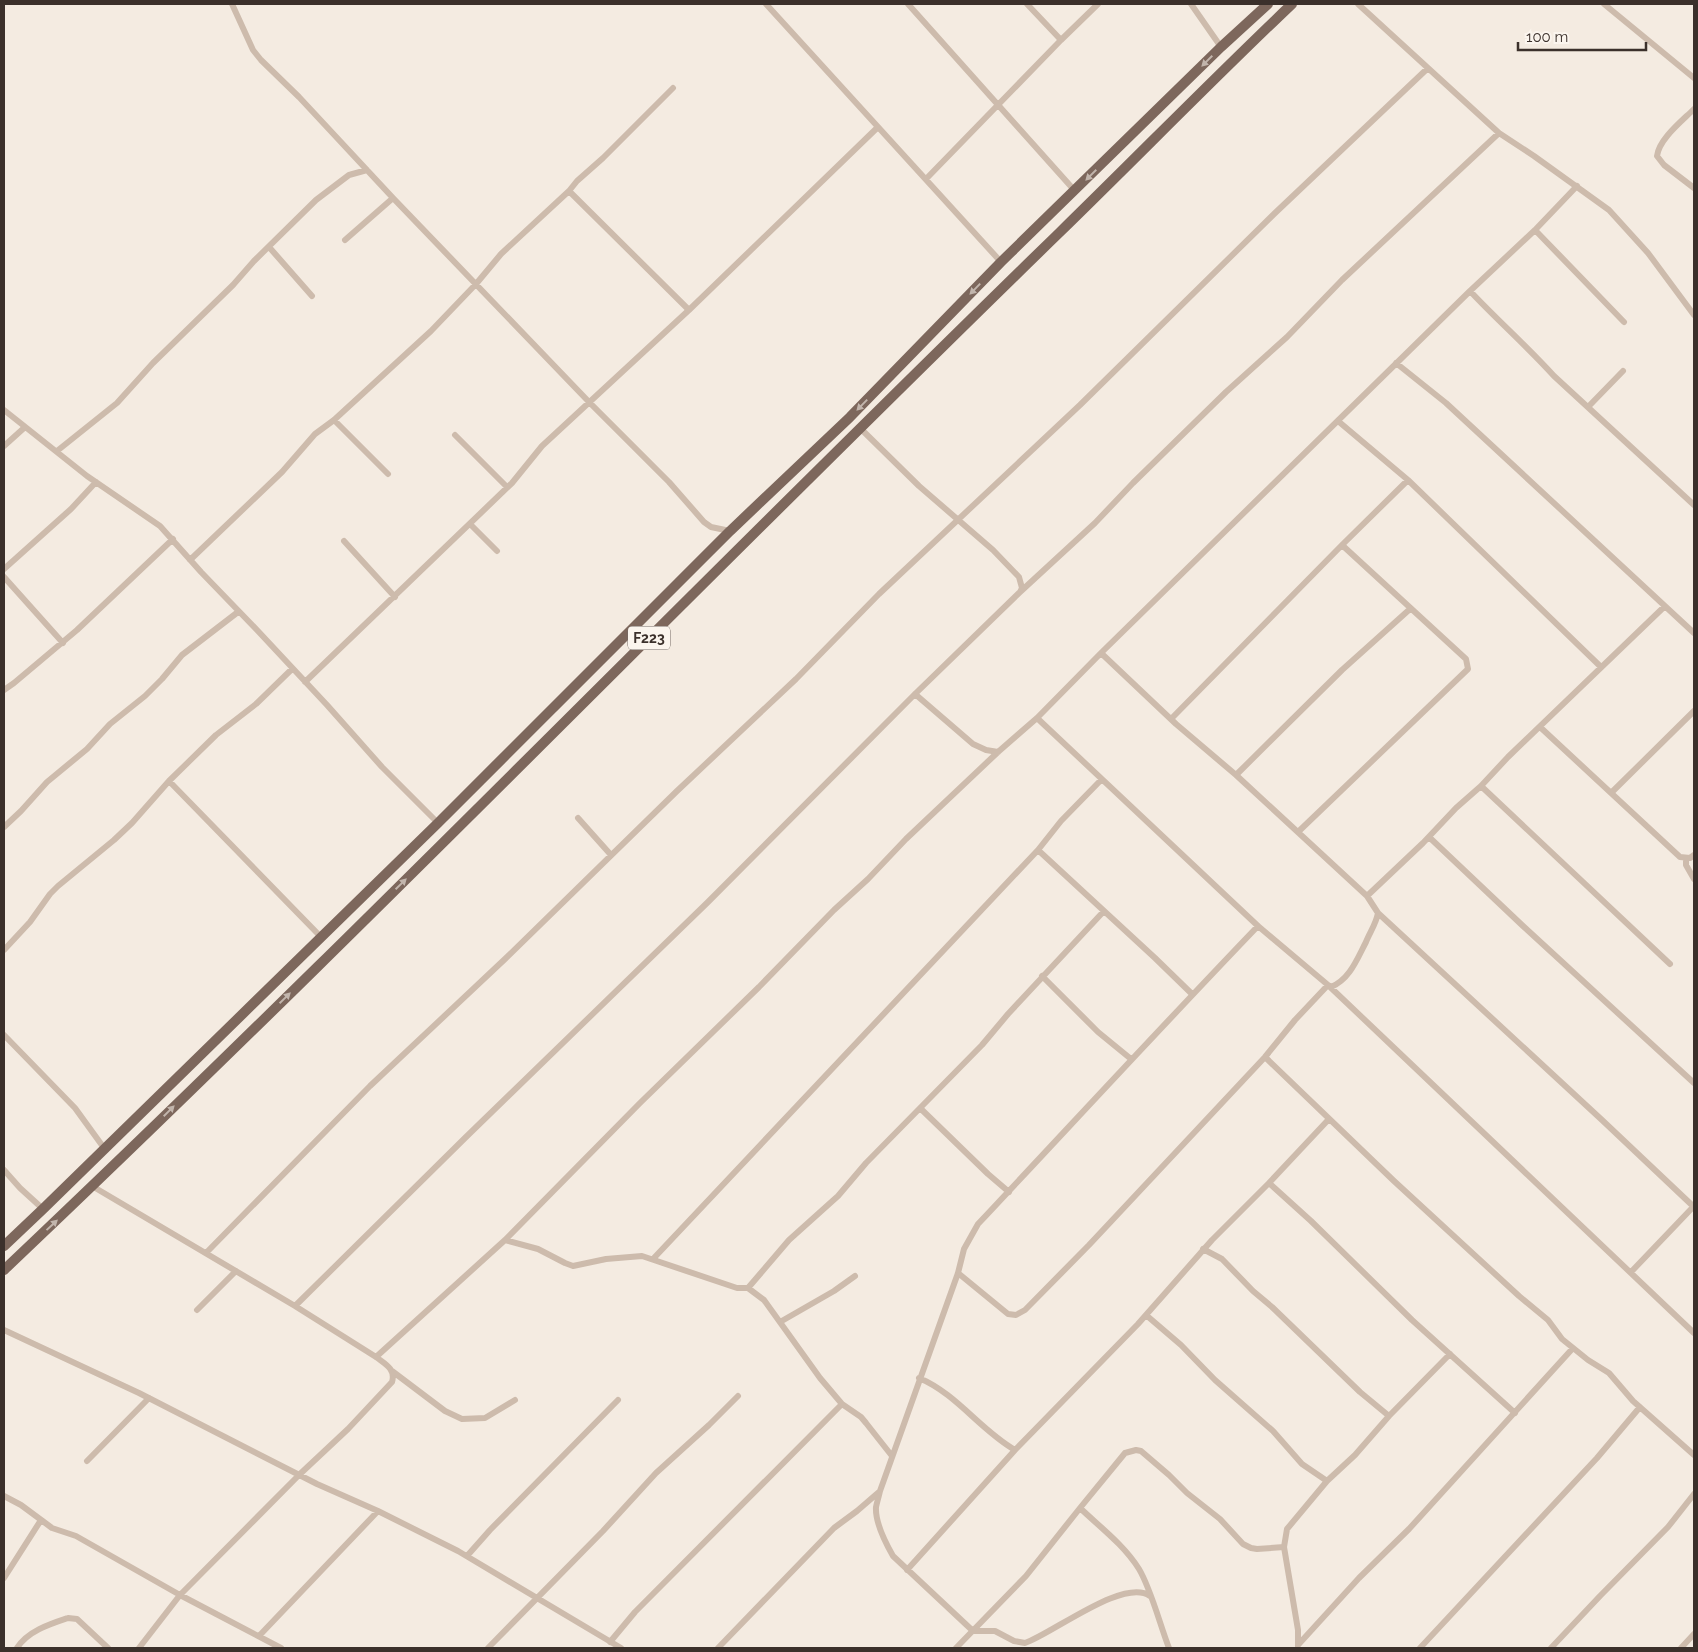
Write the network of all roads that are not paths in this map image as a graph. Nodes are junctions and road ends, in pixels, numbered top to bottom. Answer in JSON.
{"nodes":[{"id":1,"x":232,"y":4,"type":"edge"},
{"id":2,"x":766,"y":4,"type":"edge"},
{"id":3,"x":908,"y":4,"type":"edge"},
{"id":4,"x":1027,"y":4,"type":"edge"},
{"id":5,"x":1098,"y":4,"type":"edge"},
{"id":6,"x":1191,"y":4,"type":"edge"},
{"id":7,"x":1268,"y":4,"type":"edge"},
{"id":8,"x":1292,"y":4,"type":"edge"},
{"id":9,"x":1358,"y":4,"type":"edge"},
{"id":10,"x":1604,"y":4,"type":"edge"},
{"id":11,"x":1253,"y":18,"type":"junction"},
{"id":12,"x":1265,"y":29,"type":"junction"},
{"id":13,"x":1061,"y":40,"type":"junction"},
{"id":14,"x":1221,"y":47,"type":"junction"},
{"id":15,"x":1428,"y":68,"type":"junction"},
{"id":16,"x":1694,"y":78,"type":"edge"},
{"id":17,"x":673,"y":88,"type":"dead end"},
{"id":18,"x":997,"y":106,"type":"junction"},
{"id":19,"x":1694,"y":109,"type":"edge"},
{"id":20,"x":878,"y":127,"type":"junction"},
{"id":21,"x":1499,"y":133,"type":"junction"},
{"id":22,"x":367,"y":170,"type":"junction"},
{"id":23,"x":926,"y":180,"type":"junction"},
{"id":24,"x":1577,"y":186,"type":"junction"},
{"id":25,"x":1694,"y":188,"type":"edge"},
{"id":26,"x":1074,"y":191,"type":"junction"},
{"id":27,"x":569,"y":192,"type":"junction"},
{"id":28,"x":393,"y":198,"type":"junction"},
{"id":29,"x":1535,"y":230,"type":"junction"},
{"id":30,"x":345,"y":240,"type":"dead end"},
{"id":31,"x":269,"y":247,"type":"junction"},
{"id":32,"x":1001,"y":262,"type":"junction"},
{"id":33,"x":476,"y":284,"type":"junction"},
{"id":34,"x":1470,"y":290,"type":"junction"},
{"id":35,"x":312,"y":296,"type":"dead end"},
{"id":36,"x":689,"y":310,"type":"junction"},
{"id":37,"x":1694,"y":315,"type":"edge"},
{"id":38,"x":1624,"y":322,"type":"dead end"},
{"id":39,"x":1396,"y":363,"type":"junction"},
{"id":40,"x":1623,"y":372,"type":"dead end"},
{"id":41,"x":590,"y":403,"type":"junction"},
{"id":42,"x":1588,"y":407,"type":"junction"},
{"id":43,"x":4,"y":410,"type":"edge"},
{"id":44,"x":334,"y":420,"type":"junction"},
{"id":45,"x":1338,"y":421,"type":"junction"},
{"id":46,"x":24,"y":428,"type":"junction"},
{"id":47,"x":860,"y":428,"type":"junction"},
{"id":48,"x":456,"y":434,"type":"dead end"},
{"id":49,"x":4,"y":446,"type":"edge"},
{"id":50,"x":57,"y":451,"type":"junction"},
{"id":51,"x":388,"y":474,"type":"dead end"},
{"id":52,"x":1408,"y":480,"type":"junction"},
{"id":53,"x":96,"y":482,"type":"junction"},
{"id":54,"x":507,"y":487,"type":"junction"},
{"id":55,"x":1694,"y":505,"type":"edge"},
{"id":56,"x":957,"y":520,"type":"junction"},
{"id":57,"x":470,"y":524,"type":"junction"},
{"id":58,"x":730,"y":531,"type":"junction"},
{"id":59,"x":173,"y":539,"type":"junction"},
{"id":60,"x":344,"y":541,"type":"dead end"},
{"id":61,"x":1342,"y":545,"type":"junction"},
{"id":62,"x":497,"y":550,"type":"dead end"},
{"id":63,"x":190,"y":560,"type":"junction"},
{"id":64,"x":4,"y":569,"type":"edge"},
{"id":65,"x":4,"y":577,"type":"edge"},
{"id":66,"x":1023,"y":584,"type":"junction"},
{"id":67,"x":395,"y":597,"type":"junction"},
{"id":68,"x":1665,"y":606,"type":"junction"},
{"id":69,"x":1410,"y":609,"type":"junction"},
{"id":70,"x":238,"y":612,"type":"junction"},
{"id":71,"x":645,"y":617,"type":"junction"},
{"id":72,"x":657,"y":630,"type":"junction"},
{"id":73,"x":1694,"y":633,"type":"edge"},
{"id":74,"x":63,"y":642,"type":"junction"},
{"id":75,"x":1101,"y":653,"type":"junction"},
{"id":76,"x":1600,"y":668,"type":"junction"},
{"id":77,"x":292,"y":669,"type":"junction"},
{"id":78,"x":306,"y":682,"type":"junction"},
{"id":79,"x":4,"y":690,"type":"edge"},
{"id":80,"x":915,"y":694,"type":"junction"},
{"id":81,"x":1694,"y":711,"type":"edge"},
{"id":82,"x":1037,"y":718,"type":"junction"},
{"id":83,"x":1171,"y":719,"type":"junction"},
{"id":84,"x":1540,"y":727,"type":"junction"},
{"id":85,"x":998,"y":752,"type":"junction"},
{"id":86,"x":1236,"y":775,"type":"junction"},
{"id":87,"x":1101,"y":780,"type":"junction"},
{"id":88,"x":169,"y":781,"type":"junction"},
{"id":89,"x":1481,"y":786,"type":"junction"},
{"id":90,"x":1611,"y":792,"type":"junction"},
{"id":91,"x":578,"y":818,"type":"dead end"},
{"id":92,"x":438,"y":823,"type":"junction"},
{"id":93,"x":4,"y":827,"type":"edge"},
{"id":94,"x":1298,"y":832,"type":"junction"},
{"id":95,"x":1430,"y":837,"type":"junction"},
{"id":96,"x":1038,"y":850,"type":"junction"},
{"id":97,"x":611,"y":855,"type":"junction"},
{"id":98,"x":1694,"y":855,"type":"edge"},
{"id":99,"x":1686,"y":859,"type":"junction"},
{"id":100,"x":1694,"y":879,"type":"edge"},
{"id":101,"x":1367,"y":896,"type":"junction"},
{"id":102,"x":1104,"y":910,"type":"junction"},
{"id":103,"x":1378,"y":913,"type":"junction"},
{"id":104,"x":1258,"y":926,"type":"junction"},
{"id":105,"x":321,"y":937,"type":"junction"},
{"id":106,"x":4,"y":950,"type":"edge"},
{"id":107,"x":1670,"y":964,"type":"dead end"},
{"id":108,"x":1042,"y":976,"type":"junction"},
{"id":109,"x":1328,"y":985,"type":"junction"},
{"id":110,"x":1192,"y":994,"type":"junction"},
{"id":111,"x":4,"y":1036,"type":"edge"},
{"id":112,"x":1264,"y":1057,"type":"junction"},
{"id":113,"x":1131,"y":1059,"type":"junction"},
{"id":114,"x":1694,"y":1083,"type":"edge"},
{"id":115,"x":920,"y":1108,"type":"junction"},
{"id":116,"x":1329,"y":1119,"type":"junction"},
{"id":117,"x":104,"y":1148,"type":"junction"},
{"id":118,"x":4,"y":1170,"type":"edge"},
{"id":119,"x":1269,"y":1183,"type":"junction"},
{"id":120,"x":92,"y":1186,"type":"junction"},
{"id":121,"x":1009,"y":1192,"type":"junction"},
{"id":122,"x":1694,"y":1207,"type":"edge"},
{"id":123,"x":43,"y":1209,"type":"junction"},
{"id":124,"x":25,"y":1225,"type":"junction"},
{"id":125,"x":38,"y":1238,"type":"junction"},
{"id":126,"x":505,"y":1240,"type":"junction"},
{"id":127,"x":4,"y":1246,"type":"edge"},
{"id":128,"x":1203,"y":1249,"type":"junction"},
{"id":129,"x":206,"y":1253,"type":"junction"},
{"id":130,"x":653,"y":1259,"type":"junction"},
{"id":131,"x":4,"y":1270,"type":"edge"},
{"id":132,"x":236,"y":1271,"type":"junction"},
{"id":133,"x":1631,"y":1272,"type":"junction"},
{"id":134,"x":958,"y":1273,"type":"junction"},
{"id":135,"x":855,"y":1276,"type":"dead end"},
{"id":136,"x":748,"y":1288,"type":"junction"},
{"id":137,"x":295,"y":1306,"type":"junction"},
{"id":138,"x":197,"y":1310,"type":"dead end"},
{"id":139,"x":1146,"y":1316,"type":"junction"},
{"id":140,"x":780,"y":1322,"type":"junction"},
{"id":141,"x":4,"y":1330,"type":"edge"},
{"id":142,"x":1694,"y":1333,"type":"edge"},
{"id":143,"x":1573,"y":1348,"type":"junction"},
{"id":144,"x":1450,"y":1354,"type":"junction"},
{"id":145,"x":376,"y":1357,"type":"junction"},
{"id":146,"x":392,"y":1370,"type":"junction"},
{"id":147,"x":919,"y":1378,"type":"junction"},
{"id":148,"x":738,"y":1396,"type":"dead end"},
{"id":149,"x":149,"y":1398,"type":"junction"},
{"id":150,"x":515,"y":1400,"type":"dead end"},
{"id":151,"x":618,"y":1400,"type":"dead end"},
{"id":152,"x":842,"y":1404,"type":"junction"},
{"id":153,"x":1640,"y":1407,"type":"junction"},
{"id":154,"x":1515,"y":1413,"type":"junction"},
{"id":155,"x":1389,"y":1416,"type":"junction"},
{"id":156,"x":1015,"y":1450,"type":"junction"},
{"id":157,"x":1694,"y":1455,"type":"edge"},
{"id":158,"x":892,"y":1456,"type":"junction"},
{"id":159,"x":87,"y":1461,"type":"dead end"},
{"id":160,"x":300,"y":1474,"type":"junction"},
{"id":161,"x":1327,"y":1481,"type":"junction"},
{"id":162,"x":880,"y":1491,"type":"junction"},
{"id":163,"x":1694,"y":1494,"type":"edge"},
{"id":164,"x":4,"y":1496,"type":"edge"},
{"id":165,"x":1080,"y":1508,"type":"junction"},
{"id":166,"x":378,"y":1511,"type":"junction"},
{"id":167,"x":41,"y":1520,"type":"junction"},
{"id":168,"x":1284,"y":1547,"type":"junction"},
{"id":169,"x":467,"y":1556,"type":"junction"},
{"id":170,"x":907,"y":1570,"type":"junction"},
{"id":171,"x":4,"y":1578,"type":"edge"},
{"id":172,"x":180,"y":1595,"type":"junction"},
{"id":173,"x":1150,"y":1596,"type":"junction"},
{"id":174,"x":537,"y":1598,"type":"junction"},
{"id":175,"x":973,"y":1631,"type":"junction"},
{"id":176,"x":1694,"y":1634,"type":"edge"},
{"id":177,"x":259,"y":1636,"type":"junction"},
{"id":178,"x":610,"y":1642,"type":"junction"},
{"id":179,"x":1298,"y":1647,"type":"edge"},
{"id":180,"x":16,"y":1648,"type":"edge"},
{"id":181,"x":108,"y":1648,"type":"edge"},
{"id":182,"x":139,"y":1648,"type":"edge"},
{"id":183,"x":281,"y":1648,"type":"edge"},
{"id":184,"x":488,"y":1648,"type":"edge"},
{"id":185,"x":621,"y":1648,"type":"edge"},
{"id":186,"x":718,"y":1648,"type":"edge"},
{"id":187,"x":956,"y":1648,"type":"edge"},
{"id":188,"x":1169,"y":1648,"type":"edge"},
{"id":189,"x":1420,"y":1648,"type":"edge"},
{"id":190,"x":1552,"y":1648,"type":"edge"},
{"id":191,"x":1681,"y":1648,"type":"edge"}],
"edges":[{"from":1,"to":22,"type":"street"},
{"from":2,"to":20,"type":"street"},
{"from":3,"to":18,"type":"street"},
{"from":4,"to":13,"type":"street"},
{"from":5,"to":13,"type":"street"},
{"from":6,"to":14,"type":"street"},
{"from":7,"to":11,"type":"main road","number":"F223"},
{"from":8,"to":12,"type":"main road","number":"F223"},
{"from":9,"to":15,"type":"street"},
{"from":10,"to":16,"type":"street"},
{"from":11,"to":12,"type":"main road"},
{"from":11,"to":14,"type":"main road","number":"F223"},
{"from":12,"to":47,"type":"main road","number":"F223"},
{"from":13,"to":18,"type":"street"},
{"from":14,"to":26,"type":"main road","number":"F223","one_way":true},
{"from":15,"to":21,"type":"street"},
{"from":15,"to":56,"type":"street"},
{"from":17,"to":27,"type":"street"},
{"from":18,"to":23,"type":"street"},
{"from":18,"to":26,"type":"street"},
{"from":19,"to":25,"type":"street"},
{"from":20,"to":23,"type":"street"},
{"from":20,"to":36,"type":"street"},
{"from":21,"to":24,"type":"street"},
{"from":21,"to":66,"type":"street"},
{"from":22,"to":28,"type":"street"},
{"from":22,"to":31,"type":"street"},
{"from":23,"to":32,"type":"street"},
{"from":24,"to":29,"type":"street"},
{"from":24,"to":37,"type":"street"},
{"from":26,"to":32,"type":"main road","number":"F223"},
{"from":27,"to":33,"type":"street"},
{"from":27,"to":36,"type":"street"},
{"from":28,"to":30,"type":"street"},
{"from":28,"to":33,"type":"street"},
{"from":29,"to":34,"type":"street"},
{"from":29,"to":38,"type":"street"},
{"from":31,"to":35,"type":"street"},
{"from":31,"to":50,"type":"street"},
{"from":32,"to":58,"type":"main road","number":"F223","one_way":true},
{"from":33,"to":41,"type":"street"},
{"from":33,"to":44,"type":"street"},
{"from":34,"to":39,"type":"street"},
{"from":34,"to":42,"type":"street"},
{"from":36,"to":41,"type":"street"},
{"from":39,"to":45,"type":"street"},
{"from":39,"to":68,"type":"street"},
{"from":40,"to":42,"type":"street"},
{"from":41,"to":54,"type":"street"},
{"from":41,"to":58,"type":"street"},
{"from":42,"to":55,"type":"street"},
{"from":43,"to":46,"type":"street"},
{"from":44,"to":51,"type":"street"},
{"from":44,"to":63,"type":"street"},
{"from":45,"to":52,"type":"street"},
{"from":45,"to":75,"type":"street"},
{"from":46,"to":49,"type":"street"},
{"from":46,"to":50,"type":"street"},
{"from":47,"to":56,"type":"street"},
{"from":47,"to":72,"type":"main road","number":"F223"},
{"from":48,"to":54,"type":"street"},
{"from":50,"to":53,"type":"street"},
{"from":52,"to":61,"type":"street"},
{"from":52,"to":76,"type":"street"},
{"from":53,"to":59,"type":"street"},
{"from":53,"to":64,"type":"street"},
{"from":54,"to":57,"type":"street"},
{"from":56,"to":66,"type":"street"},
{"from":56,"to":97,"type":"street"},
{"from":57,"to":62,"type":"street"},
{"from":57,"to":67,"type":"street"},
{"from":58,"to":71,"type":"main road","number":"F223"},
{"from":59,"to":63,"type":"street"},
{"from":59,"to":74,"type":"street"},
{"from":60,"to":67,"type":"street"},
{"from":61,"to":69,"type":"street"},
{"from":61,"to":83,"type":"street"},
{"from":63,"to":70,"type":"street"},
{"from":65,"to":74,"type":"street"},
{"from":66,"to":80,"type":"street"},
{"from":67,"to":78,"type":"street"},
{"from":68,"to":73,"type":"street"},
{"from":68,"to":76,"type":"street"},
{"from":69,"to":86,"type":"street"},
{"from":69,"to":94,"type":"street"},
{"from":70,"to":77,"type":"street"},
{"from":70,"to":93,"type":"street"},
{"from":71,"to":72,"type":"main road"},
{"from":71,"to":92,"type":"main road","number":"F223"},
{"from":120,"to":72,"type":"main road","number":"F223","one_way":true},
{"from":74,"to":79,"type":"street"},
{"from":75,"to":82,"type":"street"},
{"from":75,"to":83,"type":"street"},
{"from":76,"to":84,"type":"street"},
{"from":77,"to":78,"type":"street"},
{"from":77,"to":88,"type":"street"},
{"from":78,"to":92,"type":"street"},
{"from":80,"to":85,"type":"street"},
{"from":80,"to":137,"type":"street"},
{"from":81,"to":90,"type":"street"},
{"from":82,"to":85,"type":"street"},
{"from":82,"to":87,"type":"street"},
{"from":83,"to":86,"type":"street"},
{"from":84,"to":89,"type":"street"},
{"from":84,"to":90,"type":"street"},
{"from":85,"to":126,"type":"street"},
{"from":86,"to":94,"type":"street"},
{"from":87,"to":96,"type":"street"},
{"from":87,"to":104,"type":"street"},
{"from":88,"to":105,"type":"street"},
{"from":88,"to":106,"type":"street"},
{"from":89,"to":95,"type":"street"},
{"from":89,"to":107,"type":"street"},
{"from":90,"to":99,"type":"street"},
{"from":91,"to":97,"type":"street"},
{"from":92,"to":105,"type":"main road","number":"F223"},
{"from":94,"to":101,"type":"street"},
{"from":95,"to":101,"type":"street"},
{"from":95,"to":114,"type":"street"},
{"from":96,"to":102,"type":"street"},
{"from":96,"to":130,"type":"street"},
{"from":97,"to":129,"type":"street"},
{"from":98,"to":99,"type":"street"},
{"from":99,"to":100,"type":"street"},
{"from":101,"to":103,"type":"street"},
{"from":102,"to":108,"type":"street"},
{"from":102,"to":110,"type":"street"},
{"from":103,"to":109,"type":"street"},
{"from":103,"to":122,"type":"street"},
{"from":104,"to":109,"type":"street"},
{"from":104,"to":110,"type":"street"},
{"from":105,"to":117,"type":"main road","number":"F223"},
{"from":108,"to":113,"type":"street"},
{"from":108,"to":115,"type":"street"},
{"from":109,"to":112,"type":"street"},
{"from":109,"to":133,"type":"street"},
{"from":110,"to":113,"type":"street"},
{"from":111,"to":117,"type":"street"},
{"from":112,"to":116,"type":"street"},
{"from":112,"to":134,"type":"street"},
{"from":113,"to":121,"type":"street"},
{"from":115,"to":121,"type":"street"},
{"from":115,"to":136,"type":"street"},
{"from":116,"to":119,"type":"street"},
{"from":116,"to":143,"type":"street"},
{"from":117,"to":123,"type":"main road","number":"F223"},
{"from":118,"to":123,"type":"street"},
{"from":119,"to":128,"type":"street"},
{"from":119,"to":144,"type":"street"},
{"from":125,"to":120,"type":"main road","number":"F223","one_way":true},
{"from":120,"to":129,"type":"street"},
{"from":121,"to":134,"type":"street"},
{"from":122,"to":133,"type":"street"},
{"from":123,"to":124,"type":"main road","number":"F223"},
{"from":124,"to":125,"type":"main road"},
{"from":124,"to":127,"type":"main road","number":"F223"},
{"from":125,"to":131,"type":"main road","number":"F223"},
{"from":126,"to":130,"type":"street"},
{"from":126,"to":145,"type":"street"},
{"from":128,"to":139,"type":"street"},
{"from":128,"to":155,"type":"street"},
{"from":129,"to":132,"type":"street"},
{"from":130,"to":136,"type":"street"},
{"from":132,"to":137,"type":"street"},
{"from":132,"to":138,"type":"street"},
{"from":133,"to":142,"type":"street"},
{"from":134,"to":147,"type":"street"},
{"from":135,"to":140,"type":"street"},
{"from":136,"to":140,"type":"street"},
{"from":137,"to":145,"type":"street"},
{"from":139,"to":156,"type":"street"},
{"from":139,"to":161,"type":"street"},
{"from":140,"to":152,"type":"street"},
{"from":141,"to":149,"type":"street"},
{"from":143,"to":153,"type":"street"},
{"from":143,"to":154,"type":"street"},
{"from":144,"to":154,"type":"street"},
{"from":144,"to":155,"type":"street"},
{"from":145,"to":146,"type":"street"},
{"from":146,"to":150,"type":"street"},
{"from":146,"to":160,"type":"street"},
{"from":147,"to":156,"type":"street"},
{"from":147,"to":158,"type":"street"},
{"from":148,"to":174,"type":"street"},
{"from":149,"to":159,"type":"street"},
{"from":149,"to":160,"type":"street"},
{"from":151,"to":169,"type":"street"},
{"from":152,"to":158,"type":"street"},
{"from":152,"to":178,"type":"street"},
{"from":153,"to":157,"type":"street"},
{"from":153,"to":189,"type":"street"},
{"from":154,"to":179,"type":"street"},
{"from":155,"to":161,"type":"street"},
{"from":156,"to":170,"type":"street"},
{"from":158,"to":162,"type":"street"},
{"from":160,"to":166,"type":"street"},
{"from":160,"to":172,"type":"street"},
{"from":161,"to":168,"type":"street"},
{"from":162,"to":170,"type":"street"},
{"from":162,"to":186,"type":"street"},
{"from":163,"to":190,"type":"street"},
{"from":164,"to":167,"type":"street"},
{"from":165,"to":168,"type":"street"},
{"from":165,"to":173,"type":"street"},
{"from":165,"to":175,"type":"street"},
{"from":166,"to":169,"type":"street"},
{"from":166,"to":177,"type":"street"},
{"from":167,"to":171,"type":"street"},
{"from":167,"to":172,"type":"street"},
{"from":168,"to":179,"type":"street"},
{"from":169,"to":174,"type":"street"},
{"from":170,"to":175,"type":"street"},
{"from":172,"to":177,"type":"street"},
{"from":172,"to":182,"type":"street"},
{"from":173,"to":175,"type":"street"},
{"from":173,"to":188,"type":"street"},
{"from":174,"to":178,"type":"street"},
{"from":174,"to":184,"type":"street"},
{"from":175,"to":187,"type":"street"},
{"from":176,"to":191,"type":"street"},
{"from":177,"to":183,"type":"street"},
{"from":178,"to":185,"type":"street"},
{"from":180,"to":181,"type":"street"}]}
